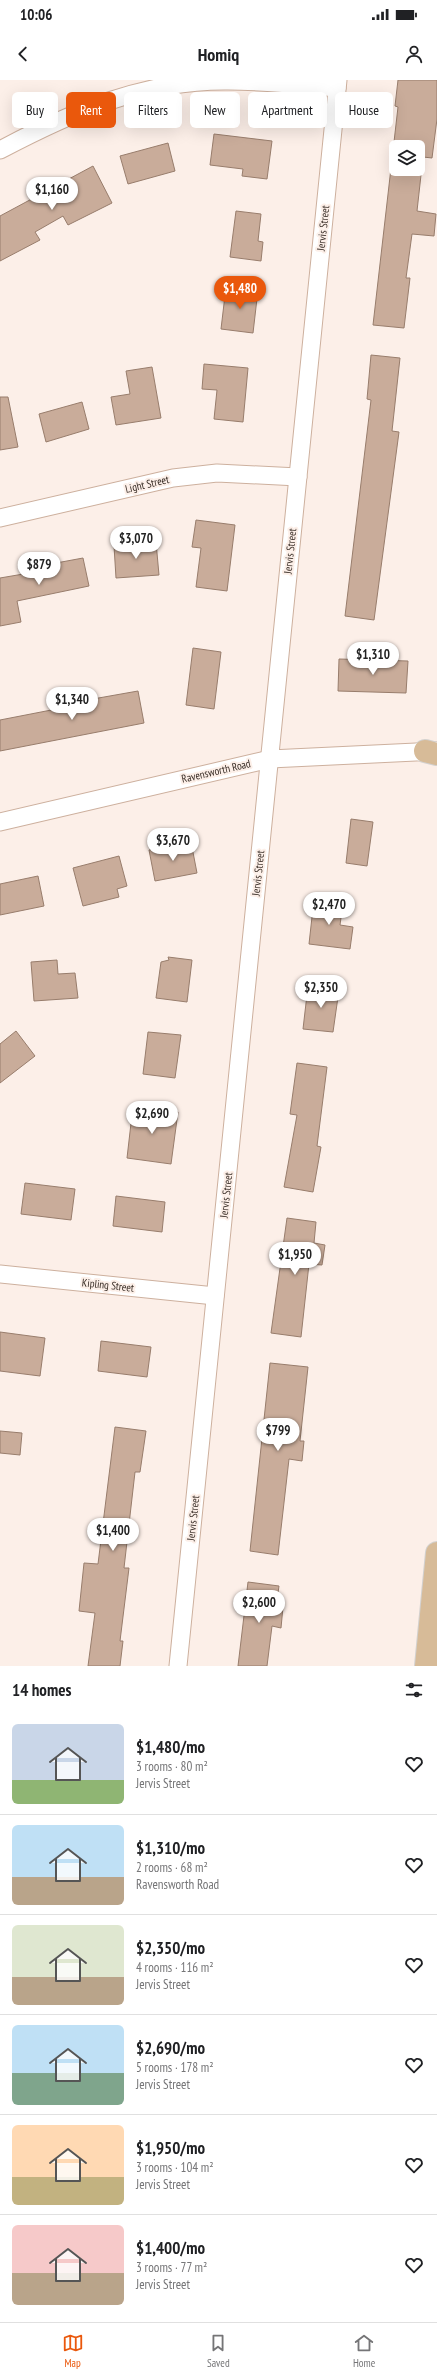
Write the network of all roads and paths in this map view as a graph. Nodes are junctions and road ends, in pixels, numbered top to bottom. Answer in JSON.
{"nodes":[{"id":1,"x":338,"y":84,"type":"edge"},
{"id":2,"x":0,"y":150,"type":"edge"},
{"id":3,"x":298,"y":477,"type":"junction"},
{"id":4,"x":0,"y":518,"type":"edge"},
{"id":5,"x":433,"y":752,"type":"edge"},
{"id":6,"x":270,"y":759,"type":"junction"},
{"id":7,"x":0,"y":822,"type":"edge"},
{"id":8,"x":0,"y":1274,"type":"edge"},
{"id":9,"x":215,"y":1296,"type":"junction"},
{"id":10,"x":437,"y":1553,"type":"edge"},
{"id":11,"x":435,"y":1587,"type":"edge"},
{"id":12,"x":178,"y":1666,"type":"edge"},
{"id":13,"x":426,"y":1666,"type":"edge"}],
"edges":[{"from":1,"to":2,"type":"street"},
{"from":1,"to":3,"type":"street","name":"Jervis Street"},
{"from":3,"to":4,"type":"street","name":"Light Street"},
{"from":3,"to":6,"type":"street","name":"Jervis Street"},
{"from":5,"to":6,"type":"street","name":"Ravensworth Road"},
{"from":6,"to":7,"type":"street","name":"Ravensworth Road"},
{"from":6,"to":9,"type":"street","name":"Jervis Street"},
{"from":8,"to":9,"type":"street","name":"Kipling Street"},
{"from":9,"to":12,"type":"street","name":"Jervis Street"},
{"from":10,"to":11,"type":"main road"},
{"from":11,"to":13,"type":"main road"}]}
